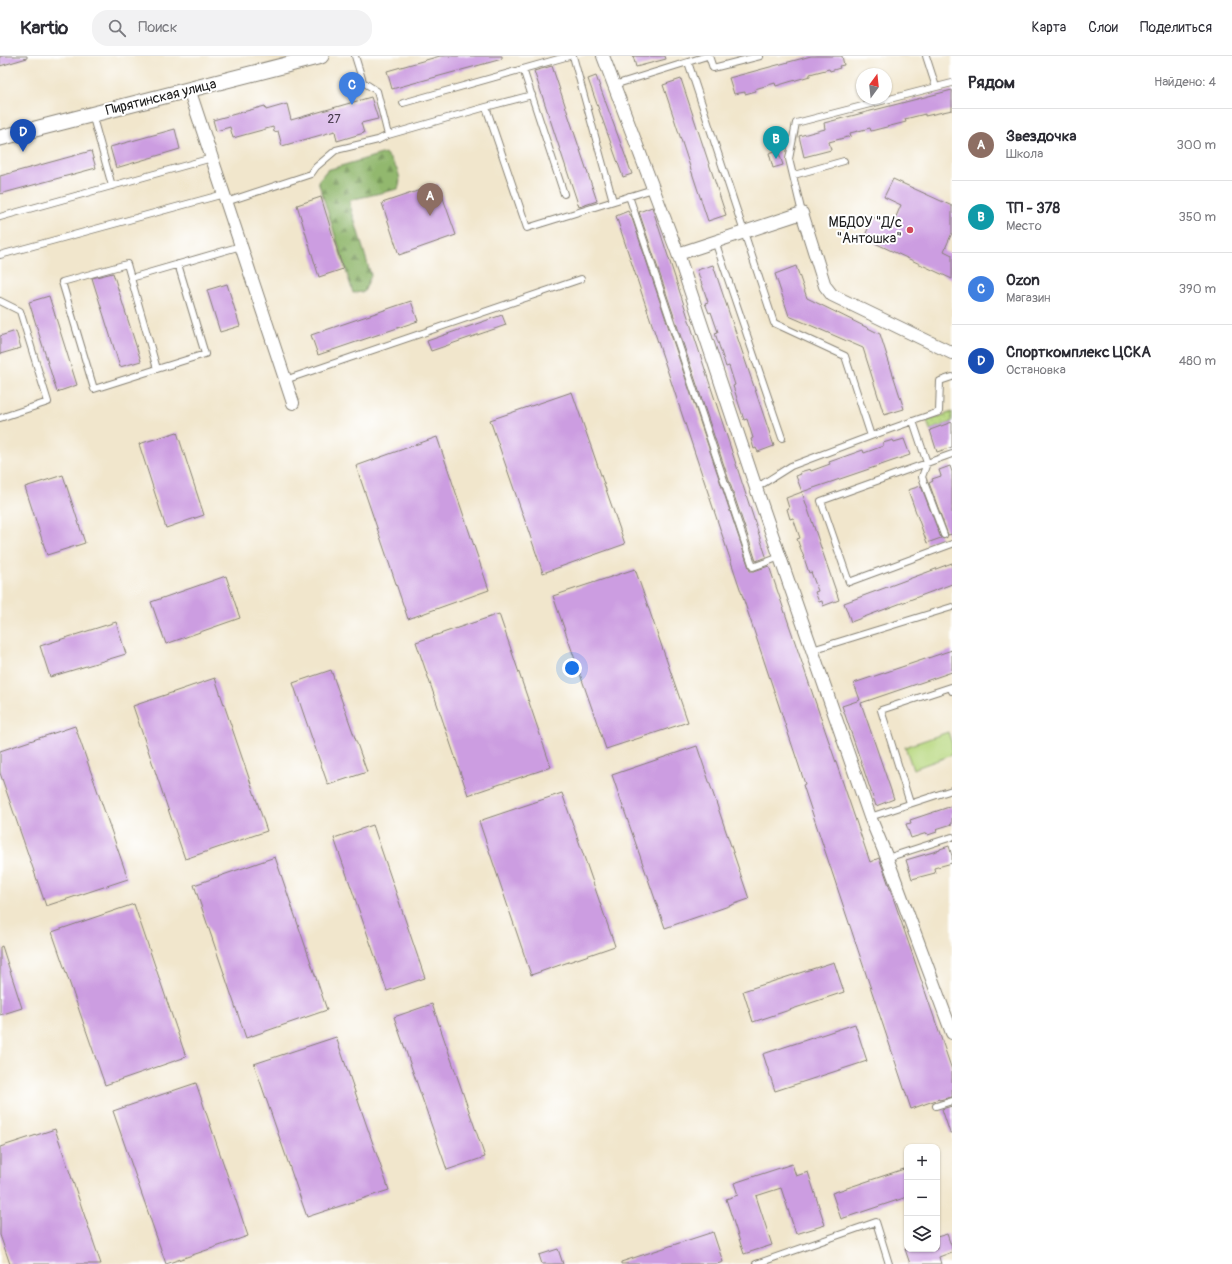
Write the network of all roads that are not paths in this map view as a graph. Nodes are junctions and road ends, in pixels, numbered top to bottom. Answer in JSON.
{"nodes":[{"id":1,"x":321,"y":56,"type":"edge"},
{"id":2,"x":355,"y":56,"type":"edge"},
{"id":3,"x":569,"y":56,"type":"edge"},
{"id":4,"x":573,"y":56,"type":"edge"},
{"id":5,"x":603,"y":56,"type":"edge"},
{"id":6,"x":708,"y":56,"type":"edge"},
{"id":7,"x":760,"y":56,"type":"edge"},
{"id":8,"x":926,"y":56,"type":"edge"},
{"id":9,"x":688,"y":62,"type":"junction"},
{"id":10,"x":523,"y":69,"type":"junction"},
{"id":11,"x":952,"y":83,"type":"edge"},
{"id":12,"x":614,"y":85,"type":"junction"},
{"id":13,"x":936,"y":87,"type":"junction"},
{"id":14,"x":189,"y":89,"type":"junction"},
{"id":15,"x":532,"y":95,"type":"junction"},
{"id":16,"x":403,"y":103,"type":"dead end"},
{"id":17,"x":486,"y":108,"type":"junction"},
{"id":18,"x":92,"y":114,"type":"junction"},
{"id":19,"x":388,"y":135,"type":"junction"},
{"id":20,"x":0,"y":138,"type":"edge"},
{"id":21,"x":212,"y":158,"type":"junction"},
{"id":22,"x":844,"y":161,"type":"dead end"},
{"id":23,"x":794,"y":175,"type":"junction"},
{"id":24,"x":112,"y":186,"type":"junction"},
{"id":25,"x":653,"y":189,"type":"junction"},
{"id":26,"x":564,"y":194,"type":"dead end"},
{"id":27,"x":629,"y":196,"type":"junction"},
{"id":28,"x":225,"y":198,"type":"junction"},
{"id":29,"x":613,"y":201,"type":"junction"},
{"id":30,"x":802,"y":212,"type":"junction"},
{"id":31,"x":0,"y":218,"type":"edge"},
{"id":32,"x":744,"y":232,"type":"junction"},
{"id":33,"x":715,"y":241,"type":"junction"},
{"id":34,"x":241,"y":246,"type":"junction"},
{"id":35,"x":678,"y":254,"type":"junction"},
{"id":36,"x":0,"y":255,"type":"edge"},
{"id":37,"x":178,"y":264,"type":"junction"},
{"id":38,"x":131,"y":278,"type":"junction"},
{"id":39,"x":581,"y":279,"type":"dead end"},
{"id":40,"x":0,"y":301,"type":"edge"},
{"id":41,"x":952,"y":353,"type":"edge"},
{"id":42,"x":157,"y":369,"type":"junction"},
{"id":43,"x":952,"y":377,"type":"edge"},
{"id":44,"x":285,"y":380,"type":"junction"},
{"id":45,"x":293,"y":403,"type":"dead end"},
{"id":46,"x":0,"y":418,"type":"edge"},
{"id":47,"x":913,"y":421,"type":"junction"},
{"id":48,"x":871,"y":436,"type":"junction"},
{"id":49,"x":782,"y":438,"type":"dead end"},
{"id":50,"x":952,"y":454,"type":"edge"},
{"id":51,"x":928,"y":463,"type":"junction"},
{"id":52,"x":756,"y":488,"type":"junction"},
{"id":53,"x":944,"y":535,"type":"dead end"},
{"id":54,"x":952,"y":544,"type":"edge"},
{"id":55,"x":780,"y":557,"type":"junction"},
{"id":56,"x":952,"y":607,"type":"edge"},
{"id":57,"x":812,"y":650,"type":"junction"},
{"id":58,"x":952,"y":691,"type":"edge"},
{"id":59,"x":952,"y":790,"type":"edge"},
{"id":60,"x":910,"y":803,"type":"junction"},
{"id":61,"x":870,"y":817,"type":"junction"},
{"id":62,"x":952,"y":837,"type":"edge"},
{"id":63,"x":887,"y":858,"type":"junction"},
{"id":64,"x":952,"y":1033,"type":"edge"},
{"id":65,"x":952,"y":1101,"type":"edge"},
{"id":66,"x":936,"y":1106,"type":"dead end"},
{"id":67,"x":756,"y":1264,"type":"edge"},
{"id":68,"x":890,"y":1264,"type":"edge"}],
"edges":[{"from":1,"to":14,"type":"street","name":"Пирятинская улица"},
{"from":2,"to":19,"type":"lane"},
{"from":3,"to":10,"type":"lane"},
{"from":4,"to":29,"type":"lane"},
{"from":5,"to":12,"type":"street"},
{"from":6,"to":7,"type":"lane"},
{"from":6,"to":9,"type":"lane"},
{"from":8,"to":13,"type":"lane"},
{"from":9,"to":12,"type":"lane"},
{"from":9,"to":32,"type":"lane"},
{"from":10,"to":15,"type":"lane"},
{"from":10,"to":16,"type":"lane"},
{"from":11,"to":13,"type":"lane"},
{"from":12,"to":25,"type":"street"},
{"from":13,"to":23,"type":"lane"},
{"from":14,"to":18,"type":"street","name":"Пирятинская улица"},
{"from":14,"to":21,"type":"street"},
{"from":15,"to":17,"type":"lane"},
{"from":15,"to":26,"type":"lane"},
{"from":17,"to":19,"type":"lane"},
{"from":17,"to":29,"type":"lane"},
{"from":18,"to":20,"type":"street","name":"Пирятинская улица"},
{"from":18,"to":24,"type":"lane"},
{"from":19,"to":28,"type":"lane"},
{"from":21,"to":24,"type":"lane"},
{"from":21,"to":28,"type":"street"},
{"from":22,"to":23,"type":"lane"},
{"from":23,"to":30,"type":"lane"},
{"from":24,"to":31,"type":"lane"},
{"from":25,"to":27,"type":"lane"},
{"from":25,"to":35,"type":"street"},
{"from":27,"to":29,"type":"lane"},
{"from":27,"to":55,"type":"lane"},
{"from":28,"to":34,"type":"street"},
{"from":28,"to":36,"type":"lane"},
{"from":30,"to":32,"type":"street"},
{"from":30,"to":41,"type":"street"},
{"from":32,"to":33,"type":"street"},
{"from":32,"to":48,"type":"lane"},
{"from":33,"to":35,"type":"street"},
{"from":33,"to":49,"type":"lane"},
{"from":34,"to":37,"type":"lane"},
{"from":34,"to":44,"type":"street"},
{"from":35,"to":52,"type":"street"},
{"from":37,"to":38,"type":"lane"},
{"from":37,"to":42,"type":"lane"},
{"from":38,"to":42,"type":"lane"},
{"from":38,"to":42,"type":"lane"},
{"from":39,"to":44,"type":"lane"},
{"from":40,"to":46,"type":"lane"},
{"from":43,"to":47,"type":"lane"},
{"from":44,"to":45,"type":"street"},
{"from":47,"to":48,"type":"lane"},
{"from":47,"to":51,"type":"lane"},
{"from":48,"to":52,"type":"lane"},
{"from":50,"to":51,"type":"lane"},
{"from":51,"to":53,"type":"lane"},
{"from":51,"to":54,"type":"lane"},
{"from":52,"to":55,"type":"street"},
{"from":55,"to":57,"type":"street"},
{"from":56,"to":57,"type":"lane"},
{"from":57,"to":61,"type":"street"},
{"from":58,"to":60,"type":"lane"},
{"from":59,"to":60,"type":"lane"},
{"from":60,"to":61,"type":"lane"},
{"from":61,"to":63,"type":"street"},
{"from":62,"to":63,"type":"lane"},
{"from":63,"to":64,"type":"street"},
{"from":65,"to":66,"type":"lane"},
{"from":67,"to":68,"type":"lane"}]}
